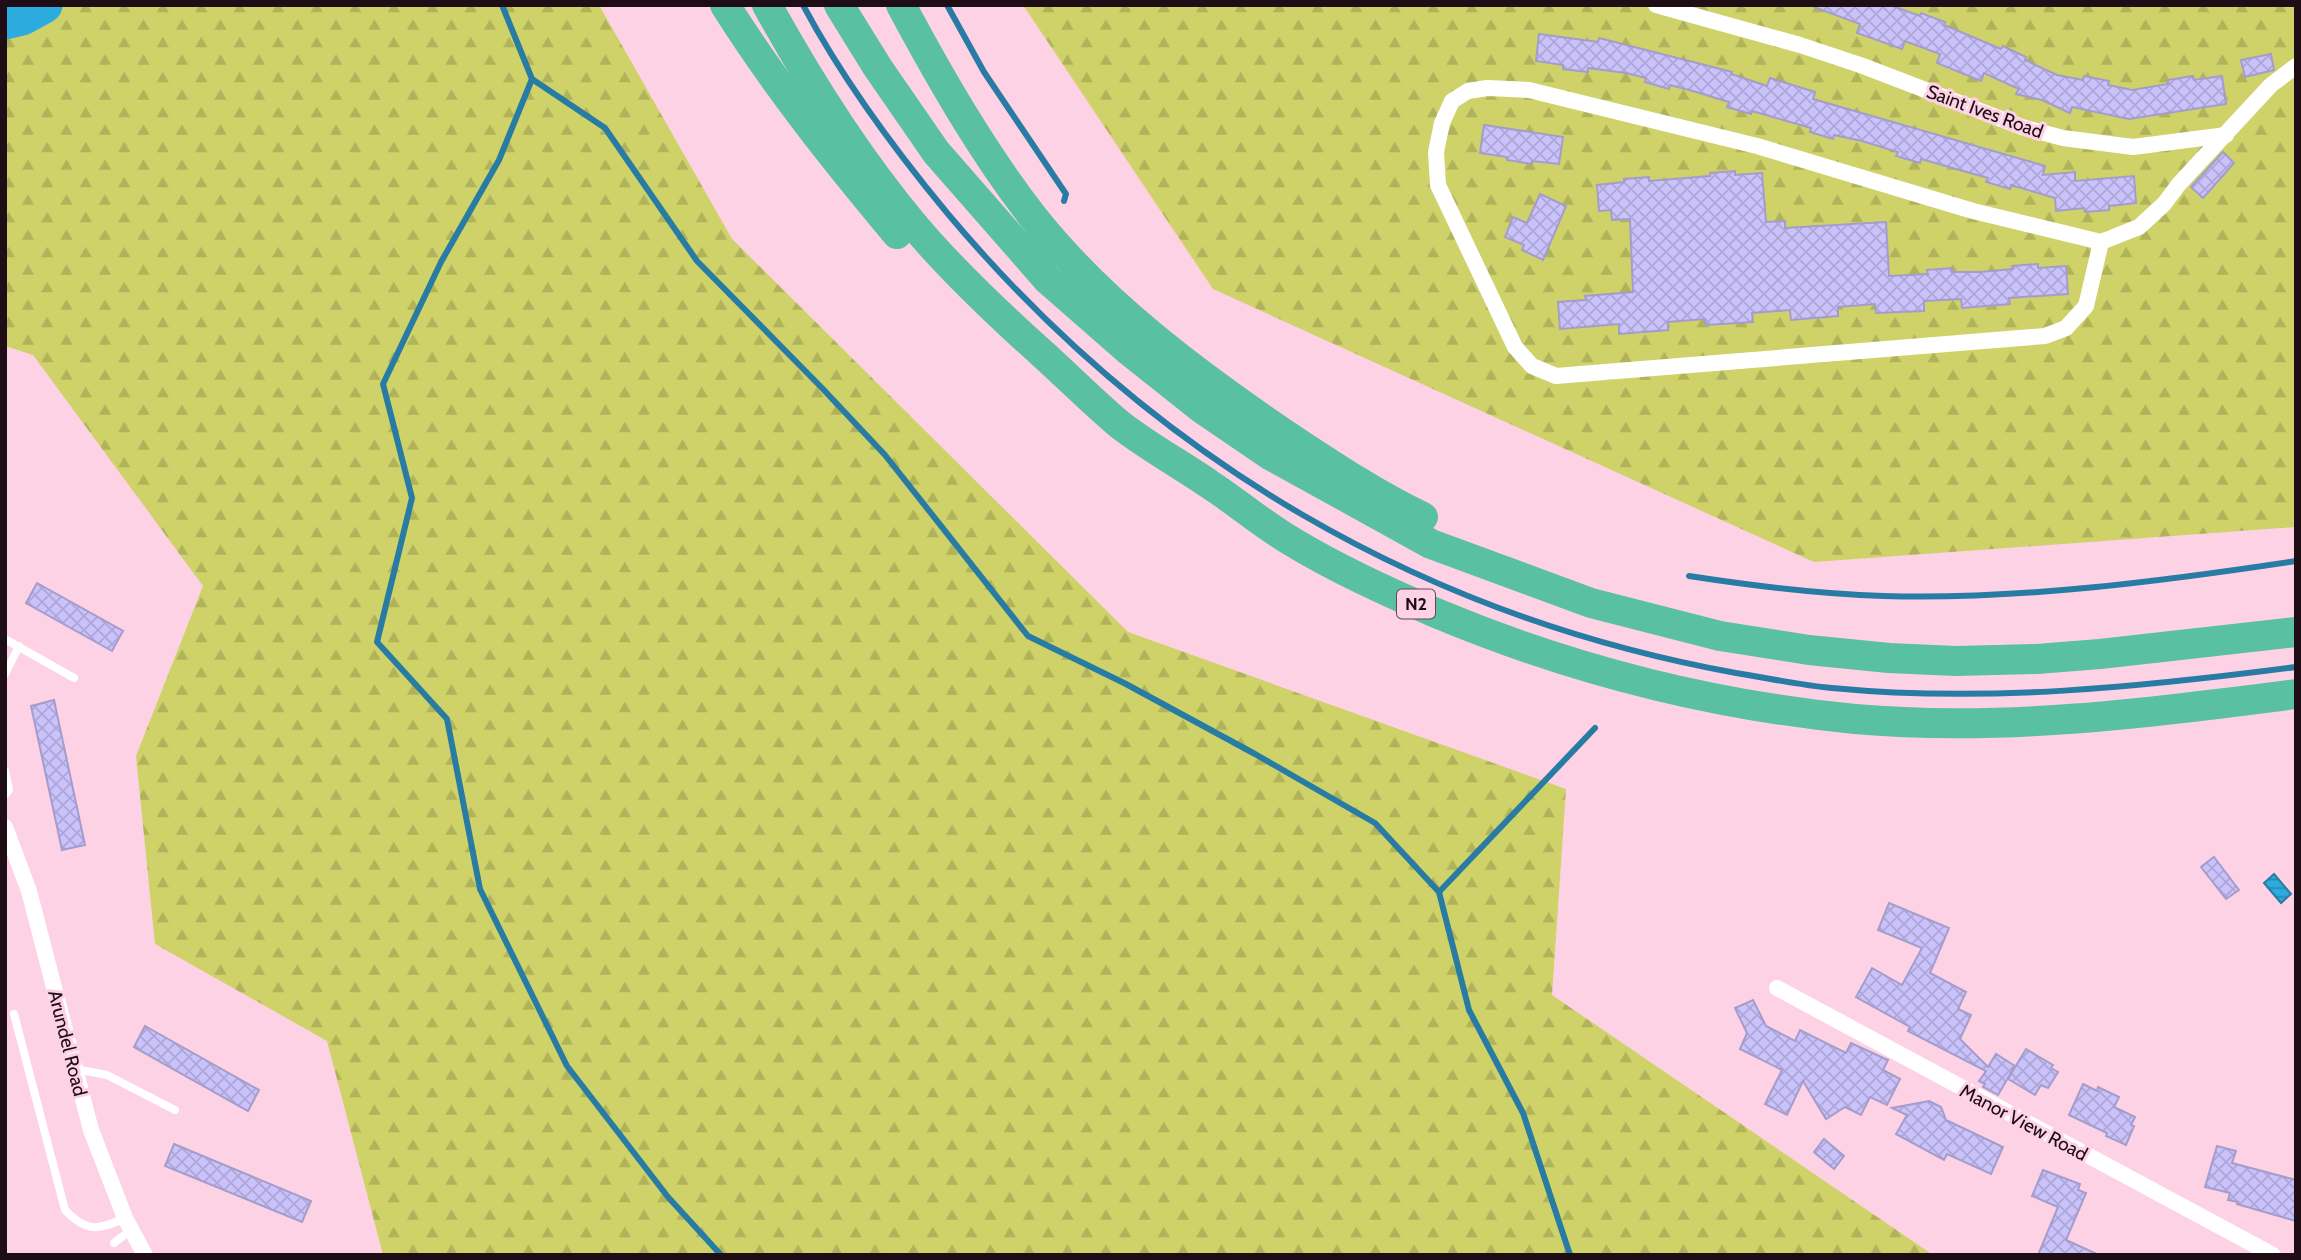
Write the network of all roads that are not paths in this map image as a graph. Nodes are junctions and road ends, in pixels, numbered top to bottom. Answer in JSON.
{"nodes":[{"id":1,"x":725,"y":5,"type":"edge"},
{"id":2,"x":767,"y":5,"type":"edge"},
{"id":3,"x":839,"y":5,"type":"edge"},
{"id":4,"x":901,"y":5,"type":"edge"},
{"id":5,"x":1656,"y":5,"type":"edge"},
{"id":6,"x":2296,"y":66,"type":"edge"},
{"id":7,"x":2226,"y":135,"type":"junction"},
{"id":8,"x":2101,"y":242,"type":"junction"},
{"id":9,"x":1122,"y":426,"type":"junction"},
{"id":10,"x":1591,"y":603,"type":"junction"},
{"id":11,"x":2296,"y":632,"type":"edge"},
{"id":12,"x":5,"y":639,"type":"edge"},
{"id":13,"x":19,"y":646,"type":"junction"},
{"id":14,"x":5,"y":674,"type":"edge"},
{"id":15,"x":75,"y":678,"type":"dead end"},
{"id":16,"x":2296,"y":694,"type":"edge"},
{"id":17,"x":5,"y":771,"type":"edge"},
{"id":18,"x":5,"y":795,"type":"edge"},
{"id":19,"x":5,"y":827,"type":"edge"},
{"id":20,"x":1777,"y":988,"type":"dead end"},
{"id":21,"x":14,"y":1014,"type":"dead end"},
{"id":22,"x":75,"y":1069,"type":"junction"},
{"id":23,"x":175,"y":1110,"type":"dead end"},
{"id":24,"x":128,"y":1224,"type":"junction"},
{"id":25,"x":114,"y":1243,"type":"dead end"},
{"id":26,"x":145,"y":1255,"type":"edge"},
{"id":27,"x":2273,"y":1255,"type":"edge"}],
"edges":[{"from":1,"to":9,"type":"highway"},
{"from":2,"to":9,"type":"highway","number":"N2"},
{"from":3,"to":10,"type":"highway"},
{"from":4,"to":10,"type":"highway"},
{"from":5,"to":7,"type":"street","name":"Saint Ives Road"},
{"from":6,"to":7,"type":"street"},
{"from":7,"to":8,"type":"street"},
{"from":8,"to":8,"type":"street"},
{"from":9,"to":16,"type":"highway","number":"N2"},
{"from":10,"to":11,"type":"highway"},
{"from":12,"to":13,"type":"lane"},
{"from":13,"to":14,"type":"lane"},
{"from":13,"to":15,"type":"lane"},
{"from":17,"to":18,"type":"lane"},
{"from":19,"to":22,"type":"street","name":"Arundel Road"},
{"from":20,"to":27,"type":"street","name":"Manor View Road"},
{"from":21,"to":24,"type":"lane"},
{"from":22,"to":23,"type":"lane"},
{"from":22,"to":24,"type":"street","name":"Arundel Road"},
{"from":24,"to":25,"type":"lane"},
{"from":24,"to":26,"type":"street","name":"Arundel Road"}]}
